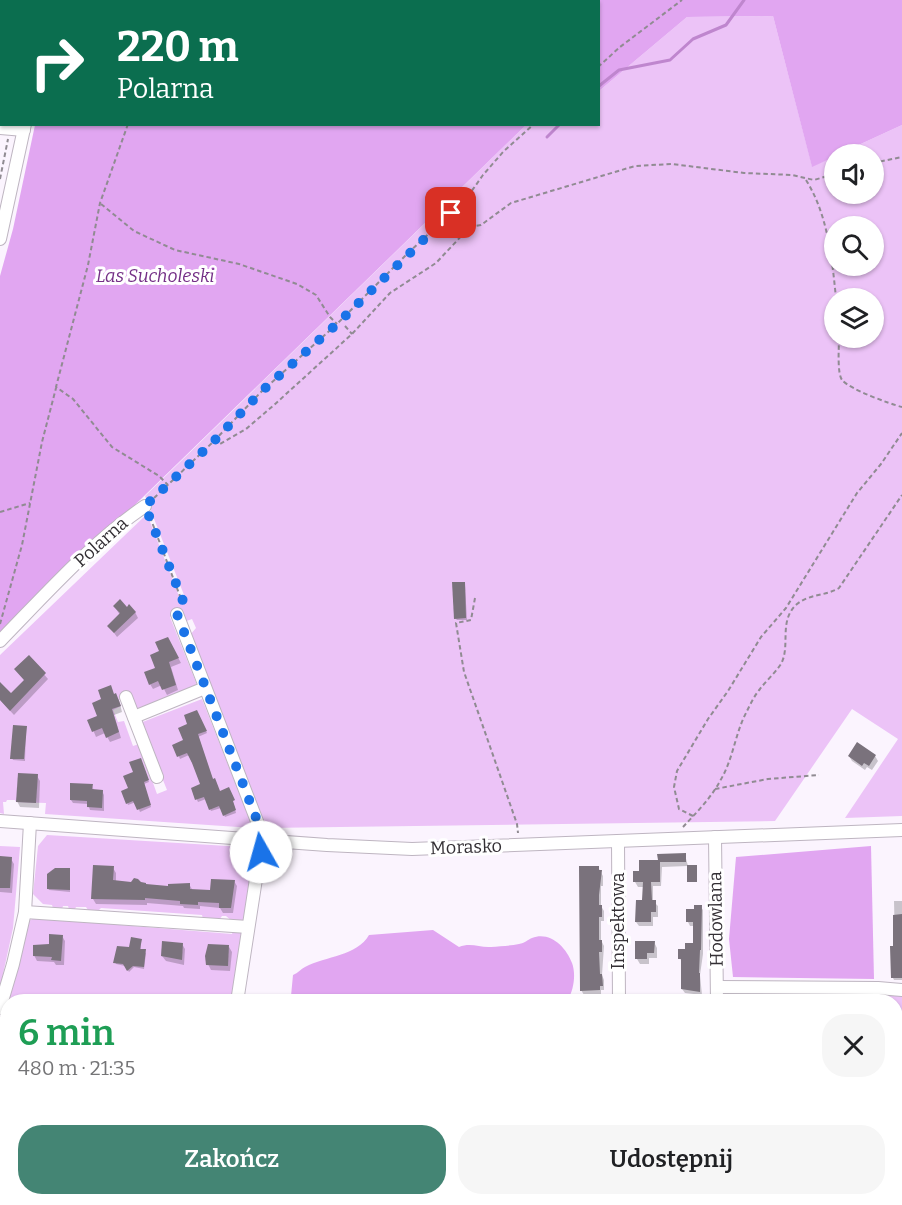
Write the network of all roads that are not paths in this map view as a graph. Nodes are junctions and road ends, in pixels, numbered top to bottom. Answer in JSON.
{"nodes":[{"id":1,"x":24,"y":127,"type":"edge"},
{"id":2,"x":5,"y":128,"type":"edge"},
{"id":3,"x":0,"y":239,"type":"edge"},
{"id":4,"x":145,"y":506,"type":"road end"},
{"id":5,"x":177,"y":614,"type":"road end"},
{"id":6,"x":0,"y":641,"type":"edge"},
{"id":7,"x":205,"y":688,"type":"junction"},
{"id":8,"x":126,"y":697,"type":"dead end"},
{"id":9,"x":134,"y":717,"type":"junction"},
{"id":10,"x":157,"y":777,"type":"dead end"},
{"id":11,"x":0,"y":821,"type":"edge"},
{"id":12,"x":30,"y":823,"type":"junction"},
{"id":13,"x":902,"y":830,"type":"edge"},
{"id":14,"x":715,"y":837,"type":"junction"},
{"id":15,"x":261,"y":840,"type":"junction"},
{"id":16,"x":618,"y":841,"type":"junction"},
{"id":17,"x":25,"y":912,"type":"junction"},
{"id":18,"x":248,"y":927,"type":"junction"},
{"id":19,"x":717,"y":987,"type":"junction"},
{"id":20,"x":902,"y":990,"type":"edge"},
{"id":21,"x":4,"y":994,"type":"edge"},
{"id":22,"x":238,"y":994,"type":"edge"},
{"id":23,"x":619,"y":994,"type":"edge"},
{"id":24,"x":717,"y":994,"type":"edge"}],
"edges":[{"from":1,"to":2,"type":"street"},
{"from":1,"to":3,"type":"street"},
{"from":4,"to":6,"type":"street","name":"Polarna"},
{"from":5,"to":7,"type":"street"},
{"from":7,"to":9,"type":"street"},
{"from":7,"to":15,"type":"street"},
{"from":8,"to":9,"type":"street"},
{"from":9,"to":10,"type":"street"},
{"from":11,"to":12,"type":"street","name":"Morasko"},
{"from":12,"to":15,"type":"street","name":"Morasko"},
{"from":12,"to":17,"type":"street"},
{"from":13,"to":14,"type":"street","name":"Morasko"},
{"from":14,"to":16,"type":"street","name":"Morasko"},
{"from":14,"to":19,"type":"street","name":"Hodowlana"},
{"from":15,"to":16,"type":"street","name":"Morasko"},
{"from":15,"to":18,"type":"street"},
{"from":16,"to":23,"type":"street","name":"Inspektowa"},
{"from":17,"to":18,"type":"street"},
{"from":17,"to":21,"type":"street"},
{"from":18,"to":22,"type":"street"},
{"from":19,"to":20,"type":"street"},
{"from":19,"to":24,"type":"street","name":"Hodowlana"}]}
